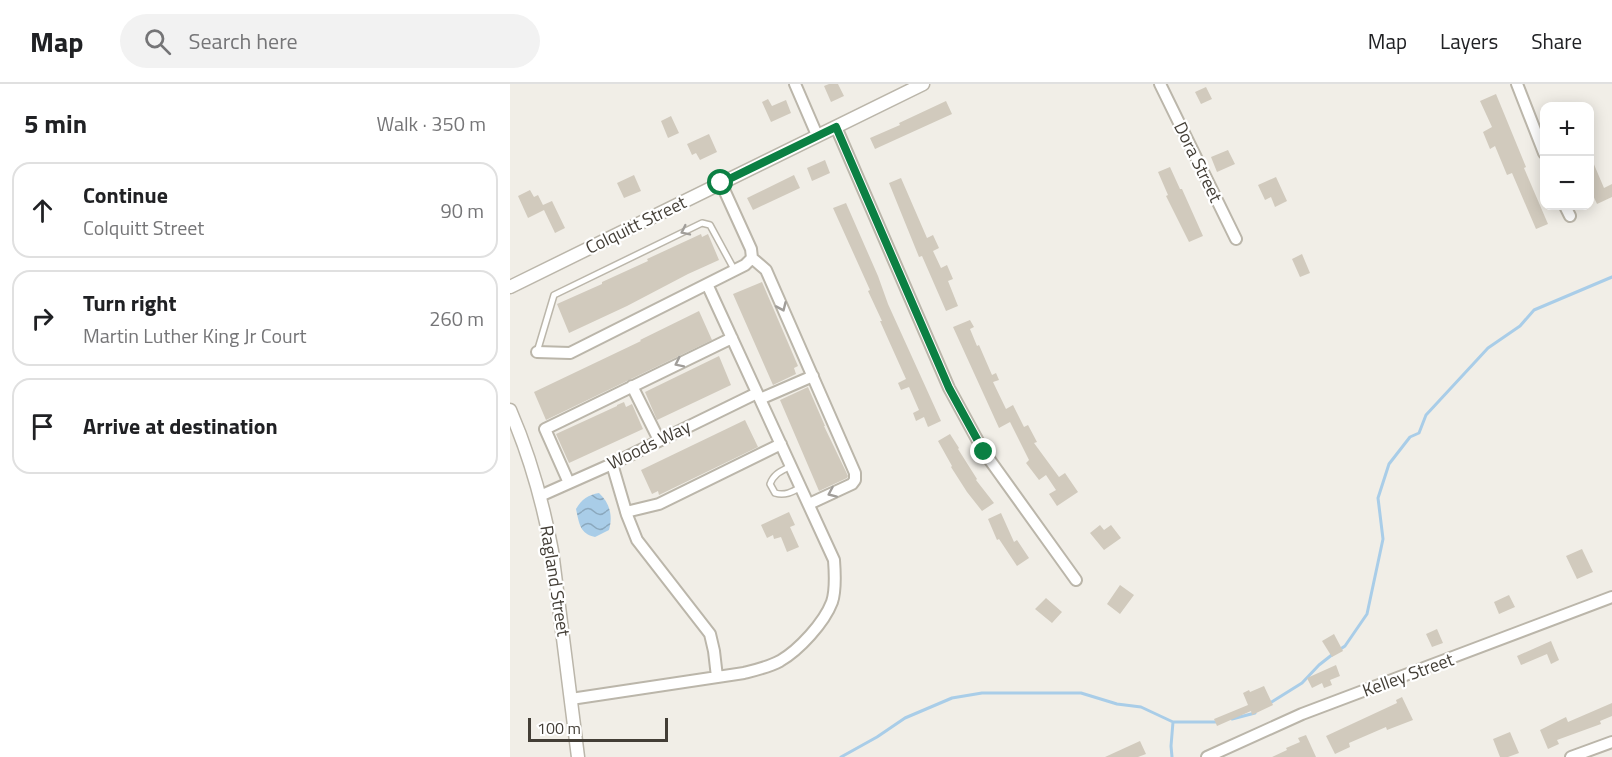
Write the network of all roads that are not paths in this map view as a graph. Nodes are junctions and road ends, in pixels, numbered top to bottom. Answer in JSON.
{"nodes":[{"id":1,"x":795,"y":84,"type":"edge"},
{"id":2,"x":923,"y":84,"type":"edge"},
{"id":3,"x":1160,"y":84,"type":"edge"},
{"id":4,"x":1517,"y":84,"type":"edge"},
{"id":5,"x":836,"y":127,"type":"junction"},
{"id":6,"x":817,"y":135,"type":"junction"},
{"id":7,"x":1540,"y":141,"type":"edge"},
{"id":8,"x":721,"y":183,"type":"junction"},
{"id":9,"x":1567,"y":210,"type":"edge"},
{"id":10,"x":1570,"y":216,"type":"dead end"},
{"id":11,"x":1236,"y":239,"type":"dead end"},
{"id":12,"x":752,"y":258,"type":"junction"},
{"id":13,"x":735,"y":271,"type":"junction"},
{"id":14,"x":707,"y":284,"type":"junction"},
{"id":15,"x":510,"y":287,"type":"edge"},
{"id":16,"x":732,"y":338,"type":"junction"},
{"id":17,"x":537,"y":352,"type":"joint"},
{"id":18,"x":813,"y":376,"type":"junction"},
{"id":19,"x":632,"y":386,"type":"junction"},
{"id":20,"x":758,"y":396,"type":"junction"},
{"id":21,"x":510,"y":410,"type":"edge"},
{"id":22,"x":659,"y":440,"type":"junction"},
{"id":23,"x":781,"y":444,"type":"junction"},
{"id":24,"x":612,"y":464,"type":"junction"},
{"id":25,"x":791,"y":466,"type":"junction"},
{"id":26,"x":569,"y":483,"type":"junction"},
{"id":27,"x":801,"y":487,"type":"junction"},
{"id":28,"x":540,"y":496,"type":"junction"},
{"id":29,"x":809,"y":504,"type":"junction"},
{"id":30,"x":626,"y":512,"type":"junction"},
{"id":31,"x":1076,"y":580,"type":"dead end"},
{"id":32,"x":1612,"y":597,"type":"edge"},
{"id":33,"x":717,"y":677,"type":"junction"},
{"id":34,"x":571,"y":699,"type":"junction"},
{"id":35,"x":1612,"y":742,"type":"edge"},
{"id":36,"x":578,"y":757,"type":"edge"},
{"id":37,"x":1207,"y":757,"type":"edge"},
{"id":38,"x":1571,"y":757,"type":"edge"}],
"edges":[{"from":1,"to":6,"type":"street"},
{"from":2,"to":5,"type":"street","name":"Colquitt Street"},
{"from":3,"to":11,"type":"street","name":"Dora Street"},
{"from":4,"to":7,"type":"street"},
{"from":5,"to":6,"type":"street","name":"Colquitt Street"},
{"from":5,"to":31,"type":"street"},
{"from":6,"to":8,"type":"street","name":"Colquitt Street"},
{"from":8,"to":12,"type":"street"},
{"from":8,"to":15,"type":"street","name":"Colquitt Street"},
{"from":9,"to":10,"type":"street"},
{"from":12,"to":13,"type":"street"},
{"from":12,"to":18,"type":"street","one_way":true},
{"from":13,"to":14,"type":"street"},
{"from":13,"to":17,"type":"lane","one_way":true},
{"from":14,"to":16,"type":"street"},
{"from":14,"to":17,"type":"street"},
{"from":16,"to":19,"type":"street","one_way":true},
{"from":16,"to":20,"type":"street"},
{"from":18,"to":20,"type":"street","name":"Woods Way"},
{"from":18,"to":29,"type":"street","one_way":true},
{"from":19,"to":22,"type":"street"},
{"from":19,"to":26,"type":"street"},
{"from":20,"to":22,"type":"street","name":"Woods Way"},
{"from":20,"to":23,"type":"street"},
{"from":21,"to":28,"type":"street","name":"Ragland Street"},
{"from":22,"to":24,"type":"street","name":"Woods Way"},
{"from":23,"to":25,"type":"street"},
{"from":23,"to":30,"type":"street"},
{"from":24,"to":26,"type":"street","name":"Woods Way"},
{"from":24,"to":30,"type":"street"},
{"from":25,"to":27,"type":"street"},
{"from":25,"to":27,"type":"lane"},
{"from":26,"to":28,"type":"street","name":"Woods Way"},
{"from":27,"to":29,"type":"street"},
{"from":28,"to":34,"type":"street","name":"Ragland Street"},
{"from":29,"to":33,"type":"street"},
{"from":30,"to":33,"type":"street"},
{"from":32,"to":37,"type":"street","name":"Kelley Street"},
{"from":33,"to":34,"type":"street"},
{"from":34,"to":36,"type":"street","name":"Ragland Street"},
{"from":35,"to":38,"type":"street"}]}
